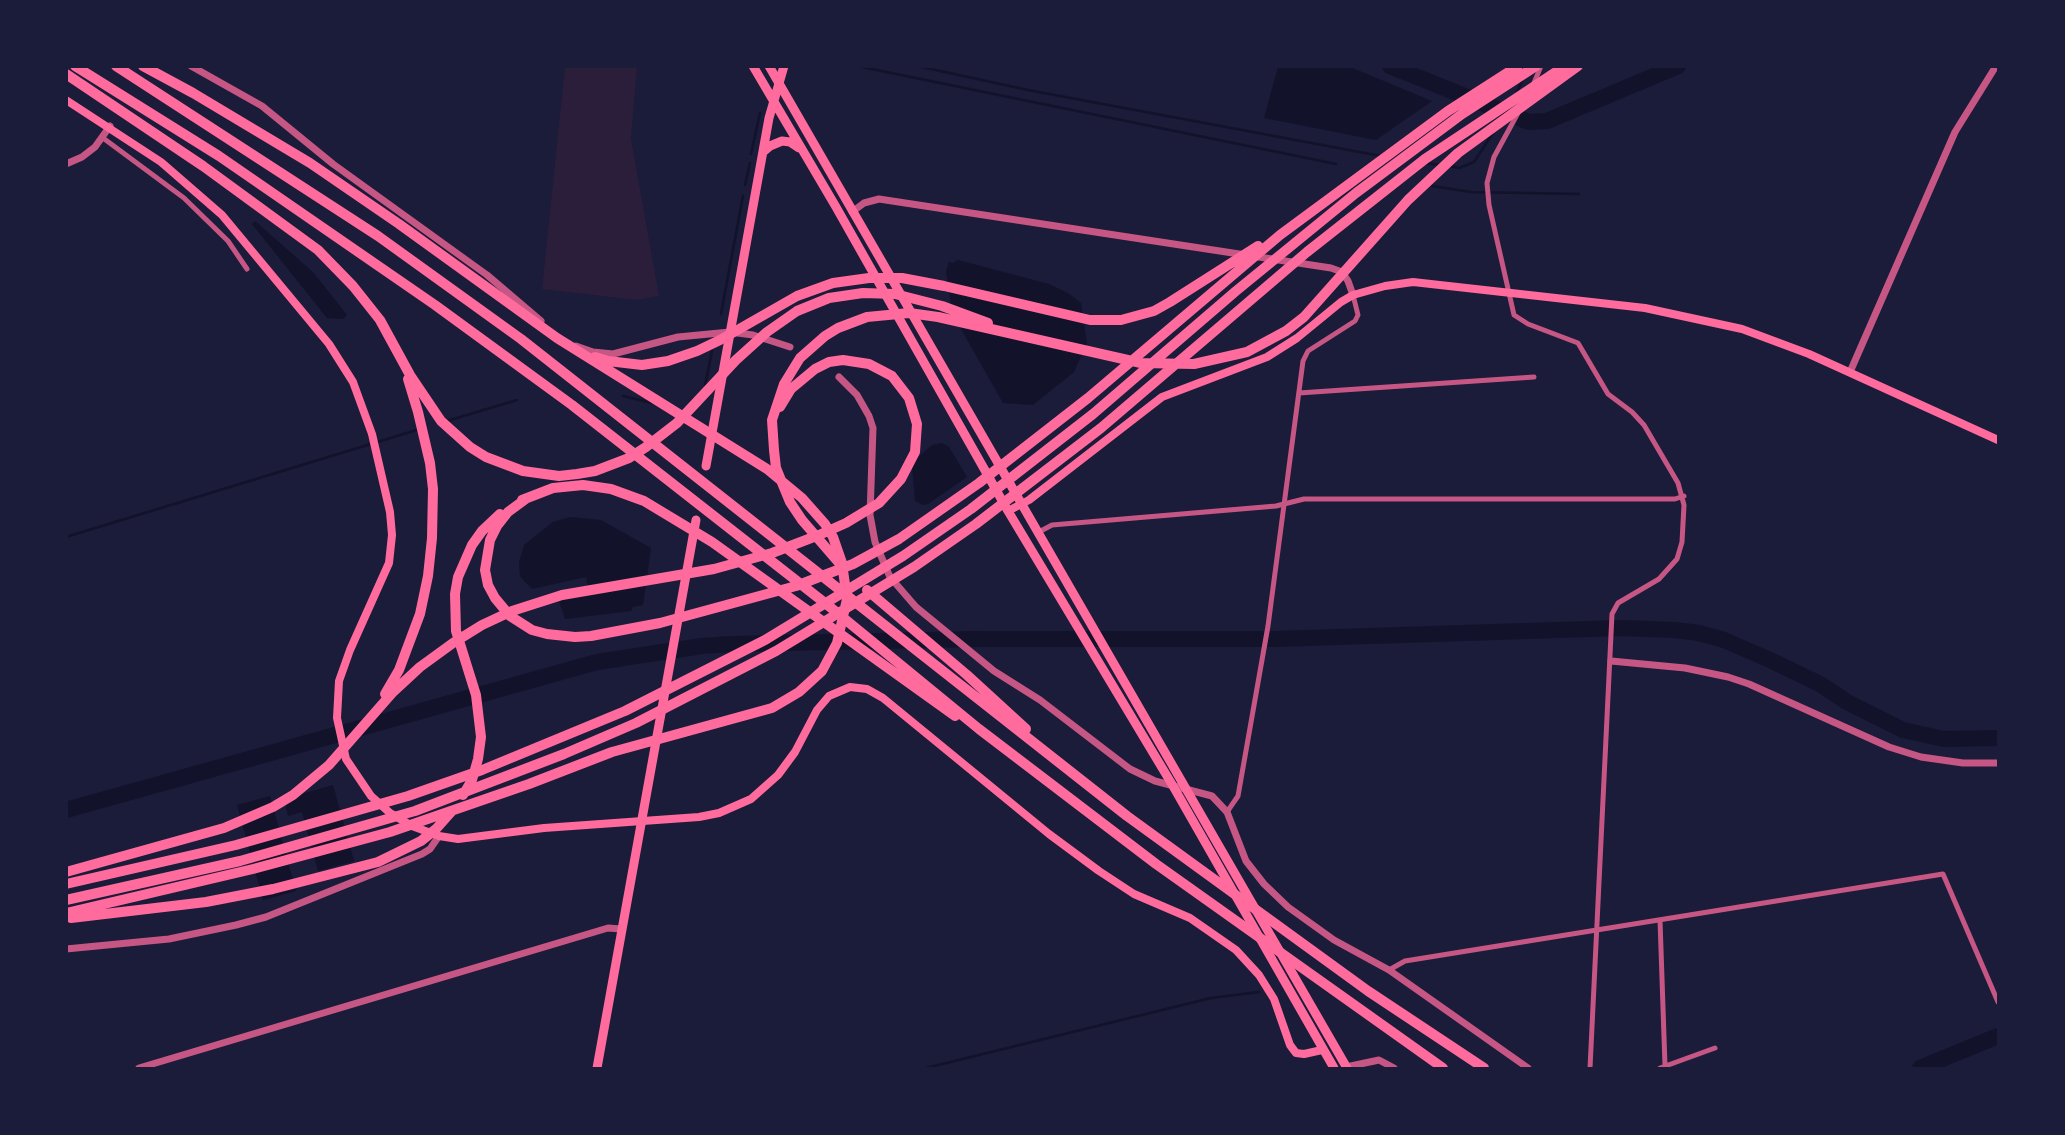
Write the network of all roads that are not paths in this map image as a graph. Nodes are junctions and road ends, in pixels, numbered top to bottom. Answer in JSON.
{"nodes":[{"id":1,"x":75,"y":66,"type":"edge"},
{"id":2,"x":116,"y":66,"type":"edge"},
{"id":3,"x":143,"y":66,"type":"edge"},
{"id":4,"x":191,"y":66,"type":"edge"},
{"id":5,"x":753,"y":66,"type":"edge"},
{"id":6,"x":769,"y":66,"type":"edge"},
{"id":7,"x":783,"y":66,"type":"edge"},
{"id":8,"x":1518,"y":66,"type":"edge"},
{"id":9,"x":1538,"y":66,"type":"edge"},
{"id":10,"x":1566,"y":66,"type":"edge"},
{"id":11,"x":1578,"y":66,"type":"edge"},
{"id":12,"x":1996,"y":66,"type":"edge"},
{"id":13,"x":66,"y":74,"type":"edge"},
{"id":14,"x":778,"y":84,"type":"junction"},
{"id":15,"x":66,"y":100,"type":"edge"},
{"id":16,"x":774,"y":100,"type":"junction"},
{"id":17,"x":110,"y":126,"type":"junction"},
{"id":18,"x":103,"y":138,"type":"junction"},
{"id":19,"x":763,"y":152,"type":"junction"},
{"id":20,"x":805,"y":155,"type":"junction"},
{"id":21,"x":66,"y":164,"type":"edge"},
{"id":22,"x":852,"y":212,"type":"junction"},
{"id":23,"x":1280,"y":235,"type":"junction"},
{"id":24,"x":247,"y":268,"type":"dead end"},
{"id":25,"x":1508,"y":291,"type":"junction"},
{"id":26,"x":1353,"y":295,"type":"junction"},
{"id":27,"x":730,"y":332,"type":"junction"},
{"id":28,"x":1025,"y":337,"type":"junction"},
{"id":29,"x":571,"y":346,"type":"junction"},
{"id":30,"x":790,"y":347,"type":"dead end"},
{"id":31,"x":399,"y":353,"type":"junction"},
{"id":32,"x":1850,"y":372,"type":"junction"},
{"id":33,"x":839,"y":377,"type":"dead end"},
{"id":34,"x":1534,"y":377,"type":"dead end"},
{"id":35,"x":1299,"y":393,"type":"junction"},
{"id":36,"x":773,"y":433,"type":"junction"},
{"id":37,"x":1998,"y":440,"type":"edge"},
{"id":38,"x":706,"y":467,"type":"dead end"},
{"id":39,"x":1684,"y":496,"type":"junction"},
{"id":40,"x":527,"y":498,"type":"junction"},
{"id":41,"x":1284,"y":504,"type":"junction"},
{"id":42,"x":1021,"y":505,"type":"junction"},
{"id":43,"x":1008,"y":511,"type":"junction"},
{"id":44,"x":696,"y":520,"type":"dead end"},
{"id":45,"x":1037,"y":533,"type":"junction"},
{"id":46,"x":1611,"y":661,"type":"junction"},
{"id":47,"x":375,"y":712,"type":"junction"},
{"id":48,"x":979,"y":729,"type":"junction"},
{"id":49,"x":1050,"y":756,"type":"junction"},
{"id":50,"x":1998,"y":763,"type":"edge"},
{"id":51,"x":1173,"y":786,"type":"junction"},
{"id":52,"x":1187,"y":790,"type":"junction"},
{"id":53,"x":1227,"y":812,"type":"junction"},
{"id":54,"x":640,"y":820,"type":"junction"},
{"id":55,"x":439,"y":836,"type":"junction"},
{"id":56,"x":66,"y":872,"type":"edge"},
{"id":57,"x":66,"y":884,"type":"edge"},
{"id":58,"x":66,"y":900,"type":"edge"},
{"id":59,"x":66,"y":913,"type":"edge"},
{"id":60,"x":66,"y":919,"type":"edge"},
{"id":61,"x":1660,"y":920,"type":"junction"},
{"id":62,"x":621,"y":929,"type":"junction"},
{"id":63,"x":1597,"y":929,"type":"junction"},
{"id":64,"x":66,"y":949,"type":"edge"},
{"id":65,"x":1389,"y":970,"type":"junction"},
{"id":66,"x":1998,"y":1002,"type":"edge"},
{"id":67,"x":1715,"y":1048,"type":"dead end"},
{"id":68,"x":1322,"y":1049,"type":"junction"},
{"id":69,"x":1347,"y":1068,"type":"edge"},
{"id":70,"x":1663,"y":1068,"type":"edge"},
{"id":71,"x":139,"y":1069,"type":"edge"},
{"id":72,"x":597,"y":1069,"type":"edge"},
{"id":73,"x":1334,"y":1069,"type":"edge"},
{"id":74,"x":1394,"y":1069,"type":"edge"},
{"id":75,"x":1443,"y":1069,"type":"edge"},
{"id":76,"x":1484,"y":1069,"type":"edge"},
{"id":77,"x":1528,"y":1069,"type":"edge"},
{"id":78,"x":1590,"y":1069,"type":"edge"}],
"edges":[{"from":1,"to":48,"type":"highway"},
{"from":2,"to":49,"type":"highway"},
{"from":3,"to":29,"type":"highway"},
{"from":4,"to":27,"type":"street"},
{"from":5,"to":16,"type":"main road"},
{"from":6,"to":14,"type":"main road"},
{"from":7,"to":14,"type":"main road"},
{"from":8,"to":23,"type":"highway"},
{"from":9,"to":25,"type":"street"},
{"from":9,"to":57,"type":"highway"},
{"from":10,"to":58,"type":"highway"},
{"from":11,"to":28,"type":"highway"},
{"from":12,"to":32,"type":"street"},
{"from":13,"to":31,"type":"highway"},
{"from":14,"to":16,"type":"main road"},
{"from":14,"to":22,"type":"main road"},
{"from":15,"to":17,"type":"main road"},
{"from":16,"to":19,"type":"main road"},
{"from":16,"to":20,"type":"main road"},
{"from":17,"to":18,"type":"street"},
{"from":17,"to":55,"type":"main road"},
{"from":18,"to":21,"type":"street"},
{"from":18,"to":24,"type":"street"},
{"from":19,"to":20,"type":"main road"},
{"from":19,"to":27,"type":"main road"},
{"from":20,"to":43,"type":"main road"},
{"from":22,"to":26,"type":"street"},
{"from":22,"to":42,"type":"main road"},
{"from":23,"to":29,"type":"highway"},
{"from":23,"to":40,"type":"highway"},
{"from":25,"to":26,"type":"main road"},
{"from":25,"to":32,"type":"main road"},
{"from":25,"to":39,"type":"street"},
{"from":26,"to":35,"type":"street"},
{"from":26,"to":42,"type":"main road"},
{"from":27,"to":30,"type":"street"},
{"from":27,"to":38,"type":"main road"},
{"from":28,"to":31,"type":"highway"},
{"from":28,"to":36,"type":"highway"},
{"from":29,"to":59,"type":"highway"},
{"from":31,"to":47,"type":"highway"},
{"from":32,"to":37,"type":"main road"},
{"from":33,"to":51,"type":"street"},
{"from":34,"to":35,"type":"street"},
{"from":35,"to":41,"type":"street"},
{"from":36,"to":47,"type":"highway"},
{"from":36,"to":49,"type":"highway"},
{"from":39,"to":41,"type":"street"},
{"from":39,"to":46,"type":"street"},
{"from":40,"to":48,"type":"highway"},
{"from":40,"to":60,"type":"highway"},
{"from":41,"to":45,"type":"street"},
{"from":41,"to":53,"type":"street"},
{"from":42,"to":43,"type":"main road"},
{"from":42,"to":45,"type":"main road"},
{"from":43,"to":51,"type":"main road"},
{"from":44,"to":54,"type":"main road"},
{"from":45,"to":52,"type":"main road"},
{"from":46,"to":50,"type":"street"},
{"from":46,"to":63,"type":"street"},
{"from":47,"to":56,"type":"highway"},
{"from":48,"to":75,"type":"highway"},
{"from":49,"to":76,"type":"highway"},
{"from":51,"to":52,"type":"street"},
{"from":51,"to":68,"type":"main road"},
{"from":52,"to":53,"type":"street"},
{"from":52,"to":69,"type":"main road"},
{"from":53,"to":65,"type":"street"},
{"from":54,"to":55,"type":"main road"},
{"from":54,"to":62,"type":"main road"},
{"from":54,"to":68,"type":"main road"},
{"from":55,"to":64,"type":"street"},
{"from":61,"to":63,"type":"street"},
{"from":61,"to":66,"type":"street"},
{"from":61,"to":70,"type":"street"},
{"from":62,"to":71,"type":"street"},
{"from":62,"to":72,"type":"main road"},
{"from":63,"to":65,"type":"street"},
{"from":63,"to":78,"type":"street"},
{"from":65,"to":77,"type":"street"},
{"from":67,"to":70,"type":"street"},
{"from":68,"to":73,"type":"main road"},
{"from":69,"to":74,"type":"street"}]}
